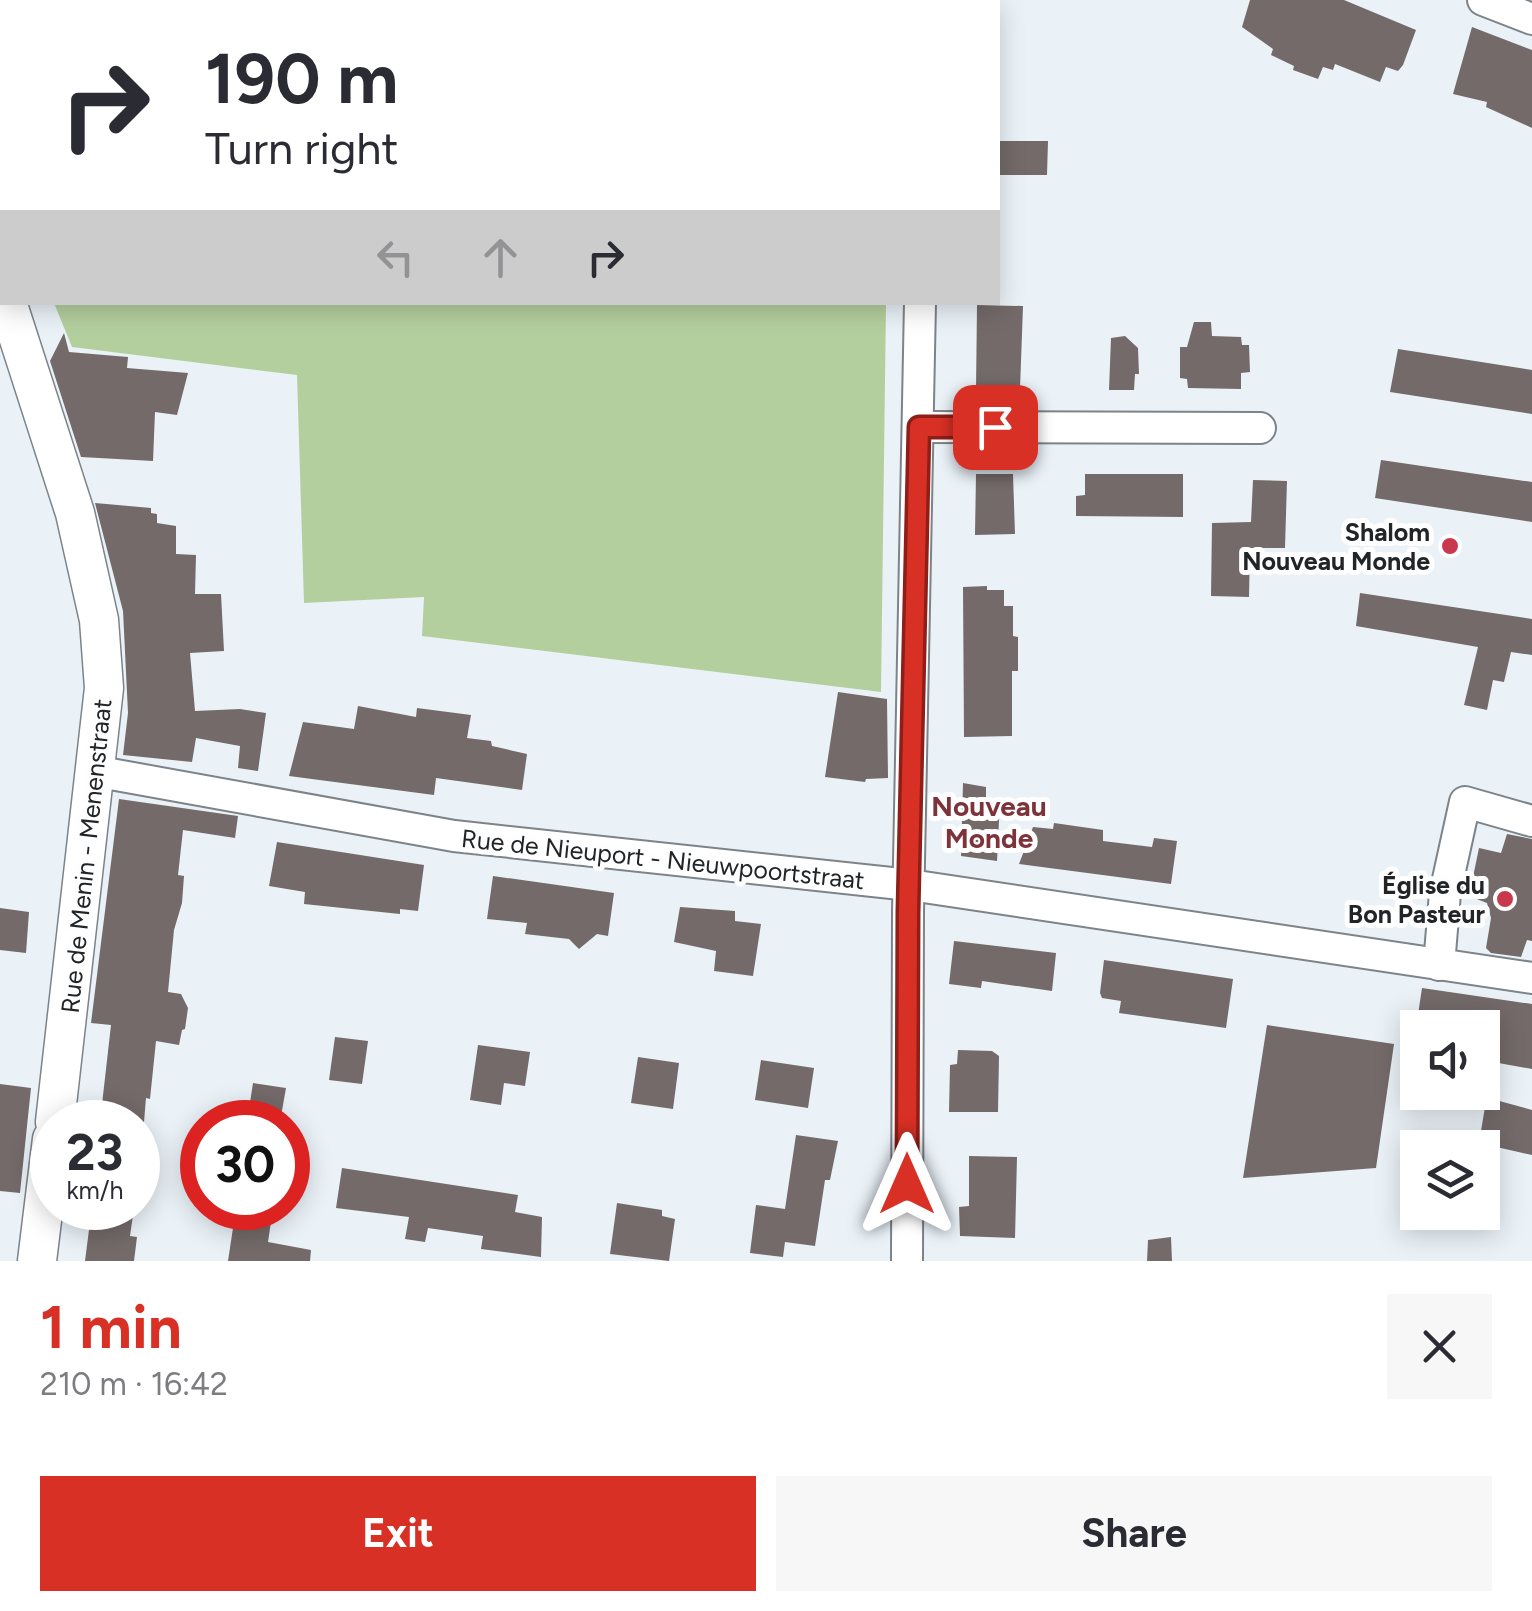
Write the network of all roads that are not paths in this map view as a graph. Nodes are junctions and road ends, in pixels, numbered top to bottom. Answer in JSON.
{"nodes":[{"id":1,"x":1483,"y":0,"type":"edge"},
{"id":2,"x":1532,"y":19,"type":"edge"},
{"id":3,"x":8,"y":305,"type":"edge"},
{"id":4,"x":920,"y":305,"type":"edge"},
{"id":5,"x":919,"y":427,"type":"junction"},
{"id":6,"x":1260,"y":428,"type":"dead end"},
{"id":7,"x":94,"y":771,"type":"junction"},
{"id":8,"x":1532,"y":821,"type":"edge"},
{"id":9,"x":910,"y":885,"type":"junction"},
{"id":10,"x":1439,"y":965,"type":"junction"},
{"id":11,"x":1532,"y":978,"type":"edge"},
{"id":12,"x":57,"y":1100,"type":"edge"},
{"id":13,"x":40,"y":1230,"type":"edge"},
{"id":14,"x":36,"y":1261,"type":"edge"},
{"id":15,"x":907,"y":1261,"type":"edge"}],
"edges":[{"from":1,"to":2,"type":"street"},
{"from":3,"to":7,"type":"street","name":"Rue de Menin - Menenstraat"},
{"from":4,"to":5,"type":"street"},
{"from":5,"to":6,"type":"street"},
{"from":5,"to":9,"type":"street"},
{"from":7,"to":9,"type":"street","name":"Rue de Nieuport - Nieuwpoortstraat"},
{"from":7,"to":12,"type":"street","name":"Rue de Menin - Menenstraat"},
{"from":8,"to":10,"type":"street"},
{"from":9,"to":10,"type":"street","name":"Rue de Nieuport - Nieuwpoortstraat"},
{"from":9,"to":15,"type":"street"},
{"from":10,"to":11,"type":"street","name":"Rue de Nieuport - Nieuwpoortstraat"},
{"from":13,"to":14,"type":"street"}]}
